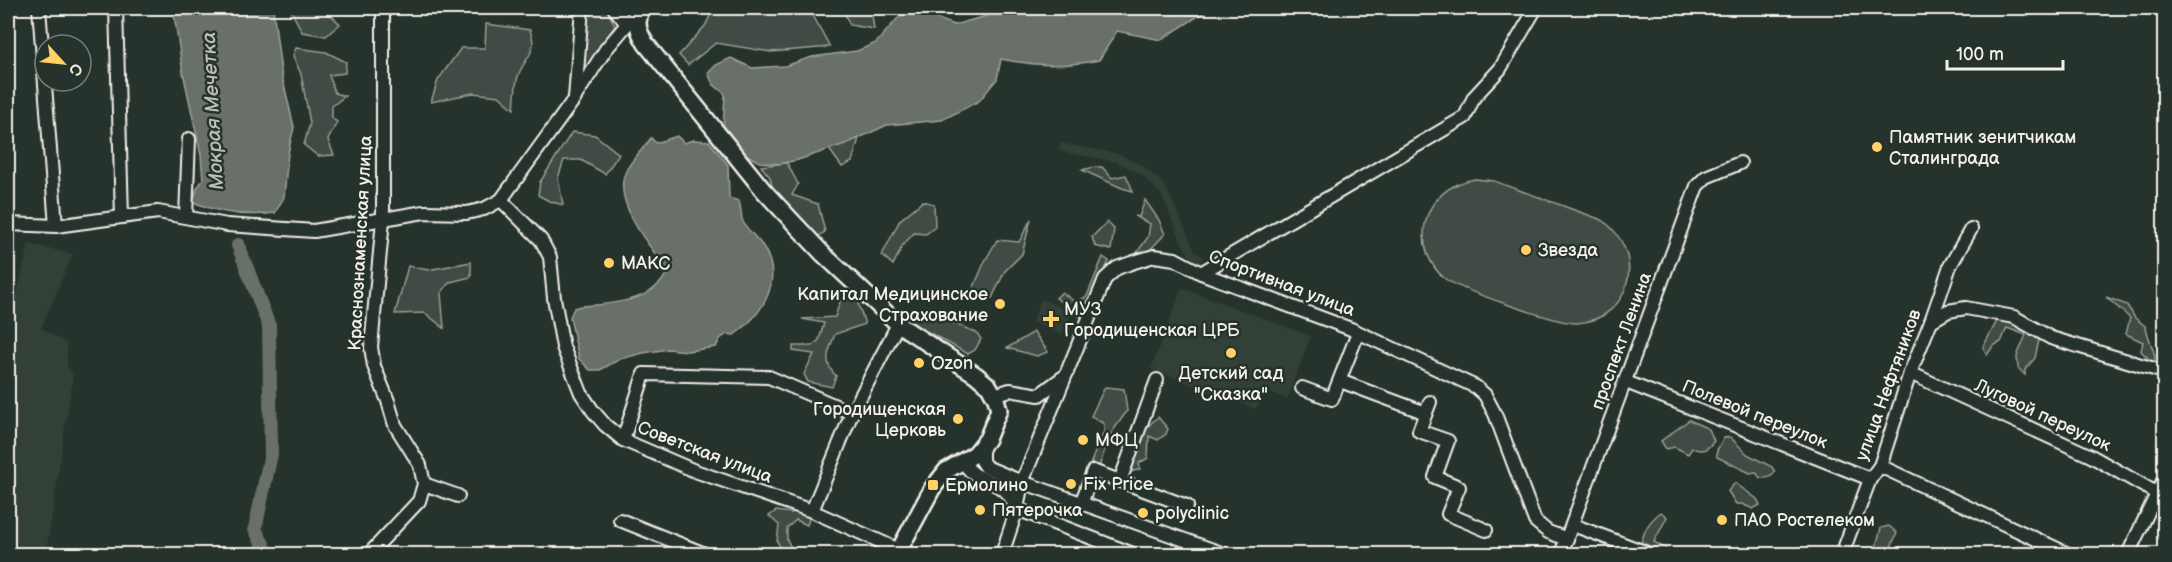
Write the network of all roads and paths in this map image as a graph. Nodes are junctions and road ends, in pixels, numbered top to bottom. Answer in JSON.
{"nodes":[{"id":1,"x":39,"y":8,"type":"edge"},
{"id":2,"x":116,"y":8,"type":"edge"},
{"id":3,"x":384,"y":8,"type":"edge"},
{"id":4,"x":582,"y":8,"type":"edge"},
{"id":5,"x":614,"y":8,"type":"edge"},
{"id":6,"x":641,"y":8,"type":"edge"},
{"id":7,"x":1536,"y":8,"type":"edge"},
{"id":8,"x":627,"y":24,"type":"junction"},
{"id":9,"x":575,"y":98,"type":"junction"},
{"id":10,"x":189,"y":140,"type":"dead end"},
{"id":11,"x":1740,"y":163,"type":"dead end"},
{"id":12,"x":501,"y":200,"type":"junction"},
{"id":13,"x":122,"y":216,"type":"junction"},
{"id":14,"x":186,"y":216,"type":"junction"},
{"id":15,"x":383,"y":220,"type":"junction"},
{"id":16,"x":8,"y":224,"type":"edge"},
{"id":17,"x":56,"y":226,"type":"junction"},
{"id":18,"x":1971,"y":229,"type":"dead end"},
{"id":19,"x":1201,"y":273,"type":"junction"},
{"id":20,"x":1931,"y":321,"type":"junction"},
{"id":21,"x":898,"y":324,"type":"junction"},
{"id":22,"x":1358,"y":333,"type":"junction"},
{"id":23,"x":2164,"y":372,"type":"edge"},
{"id":24,"x":1910,"y":373,"type":"junction"},
{"id":25,"x":1065,"y":375,"type":"junction"},
{"id":26,"x":1157,"y":380,"type":"dead end"},
{"id":27,"x":1340,"y":381,"type":"junction"},
{"id":28,"x":1626,"y":382,"type":"junction"},
{"id":29,"x":1302,"y":388,"type":"dead end"},
{"id":30,"x":994,"y":397,"type":"junction"},
{"id":31,"x":852,"y":413,"type":"junction"},
{"id":32,"x":987,"y":439,"type":"junction"},
{"id":33,"x":623,"y":440,"type":"junction"},
{"id":34,"x":963,"y":460,"type":"junction"},
{"id":35,"x":982,"y":461,"type":"junction"},
{"id":36,"x":1880,"y":466,"type":"junction"},
{"id":37,"x":946,"y":471,"type":"junction"},
{"id":38,"x":973,"y":475,"type":"junction"},
{"id":39,"x":1870,"y":479,"type":"junction"},
{"id":40,"x":2164,"y":479,"type":"edge"},
{"id":41,"x":1120,"y":481,"type":"junction"},
{"id":42,"x":1022,"y":482,"type":"junction"},
{"id":43,"x":424,"y":484,"type":"junction"},
{"id":44,"x":2158,"y":494,"type":"junction"},
{"id":45,"x":458,"y":496,"type":"dead end"},
{"id":46,"x":1081,"y":504,"type":"junction"},
{"id":47,"x":1187,"y":506,"type":"dead end"},
{"id":48,"x":1017,"y":509,"type":"junction"},
{"id":49,"x":812,"y":511,"type":"junction"},
{"id":50,"x":620,"y":520,"type":"dead end"},
{"id":51,"x":1573,"y":525,"type":"junction"},
{"id":52,"x":1486,"y":530,"type":"dead end"},
{"id":53,"x":1567,"y":539,"type":"junction"},
{"id":54,"x":898,"y":552,"type":"edge"},
{"id":55,"x":369,"y":555,"type":"edge"},
{"id":56,"x":705,"y":555,"type":"edge"},
{"id":57,"x":1002,"y":555,"type":"edge"},
{"id":58,"x":1132,"y":555,"type":"edge"},
{"id":59,"x":1224,"y":555,"type":"edge"},
{"id":60,"x":1562,"y":555,"type":"edge"},
{"id":61,"x":1650,"y":555,"type":"edge"},
{"id":62,"x":1842,"y":555,"type":"edge"},
{"id":63,"x":2068,"y":555,"type":"edge"},
{"id":64,"x":2128,"y":555,"type":"edge"}],
"edges":[{"from":1,"to":17,"type":"street"},
{"from":2,"to":13,"type":"street"},
{"from":3,"to":15,"type":"street","name":"Краснознаменская улица"},
{"from":4,"to":9,"type":"street"},
{"from":5,"to":8,"type":"street"},
{"from":6,"to":8,"type":"street"},
{"from":6,"to":21,"type":"main road"},
{"from":7,"to":19,"type":"street"},
{"from":8,"to":9,"type":"street"},
{"from":9,"to":12,"type":"street"},
{"from":10,"to":14,"type":"street"},
{"from":11,"to":28,"type":"street","name":"проспект Ленина"},
{"from":12,"to":15,"type":"street"},
{"from":12,"to":33,"type":"street","name":"Советская улица"},
{"from":13,"to":14,"type":"street"},
{"from":13,"to":17,"type":"street"},
{"from":14,"to":15,"type":"street"},
{"from":15,"to":43,"type":"street","name":"Краснознаменская улица"},
{"from":16,"to":17,"type":"street"},
{"from":18,"to":20,"type":"street","name":"улица Нефтяников"},
{"from":19,"to":22,"type":"street","name":"Спортивная улица"},
{"from":19,"to":25,"type":"street","name":"Спортивная улица"},
{"from":20,"to":23,"type":"street"},
{"from":20,"to":24,"type":"street","name":"улица Нефтяников"},
{"from":21,"to":30,"type":"main road"},
{"from":21,"to":31,"type":"street"},
{"from":22,"to":27,"type":"street"},
{"from":22,"to":53,"type":"street","name":"Спортивная улица"},
{"from":24,"to":36,"type":"street","name":"улица Нефтяников"},
{"from":24,"to":44,"type":"street","name":"Луговой переулок"},
{"from":25,"to":30,"type":"street"},
{"from":25,"to":42,"type":"street","name":"Спортивная улица"},
{"from":26,"to":41,"type":"street"},
{"from":27,"to":29,"type":"street"},
{"from":27,"to":52,"type":"street"},
{"from":28,"to":39,"type":"street","name":"Полевой переулок"},
{"from":28,"to":51,"type":"street","name":"проспект Ленина"},
{"from":30,"to":32,"type":"main road"},
{"from":31,"to":33,"type":"street"},
{"from":31,"to":49,"type":"street"},
{"from":32,"to":34,"type":"main road"},
{"from":32,"to":35,"type":"street"},
{"from":33,"to":49,"type":"street","name":"Советская улица"},
{"from":34,"to":35,"type":"street"},
{"from":34,"to":37,"type":"main road"},
{"from":34,"to":38,"type":"street"},
{"from":35,"to":42,"type":"street"},
{"from":36,"to":39,"type":"street","name":"улица Нефтяников"},
{"from":36,"to":63,"type":"street"},
{"from":37,"to":38,"type":"street"},
{"from":37,"to":54,"type":"main road"},
{"from":38,"to":48,"type":"street"},
{"from":39,"to":62,"type":"street","name":"улица Нефтяников"},
{"from":40,"to":44,"type":"street"},
{"from":41,"to":46,"type":"street"},
{"from":41,"to":47,"type":"street"},
{"from":42,"to":46,"type":"street"},
{"from":42,"to":48,"type":"street","name":"Спортивная улица"},
{"from":43,"to":45,"type":"street"},
{"from":43,"to":55,"type":"street"},
{"from":44,"to":64,"type":"street"},
{"from":46,"to":59,"type":"street"},
{"from":48,"to":57,"type":"street","name":"Спортивная улица"},
{"from":48,"to":58,"type":"street"},
{"from":49,"to":54,"type":"street","name":"Советская улица"},
{"from":50,"to":56,"type":"street"},
{"from":51,"to":53,"type":"street","name":"проспект Ленина"},
{"from":51,"to":61,"type":"street"},
{"from":53,"to":60,"type":"street","name":"проспект Ленина"}]}
